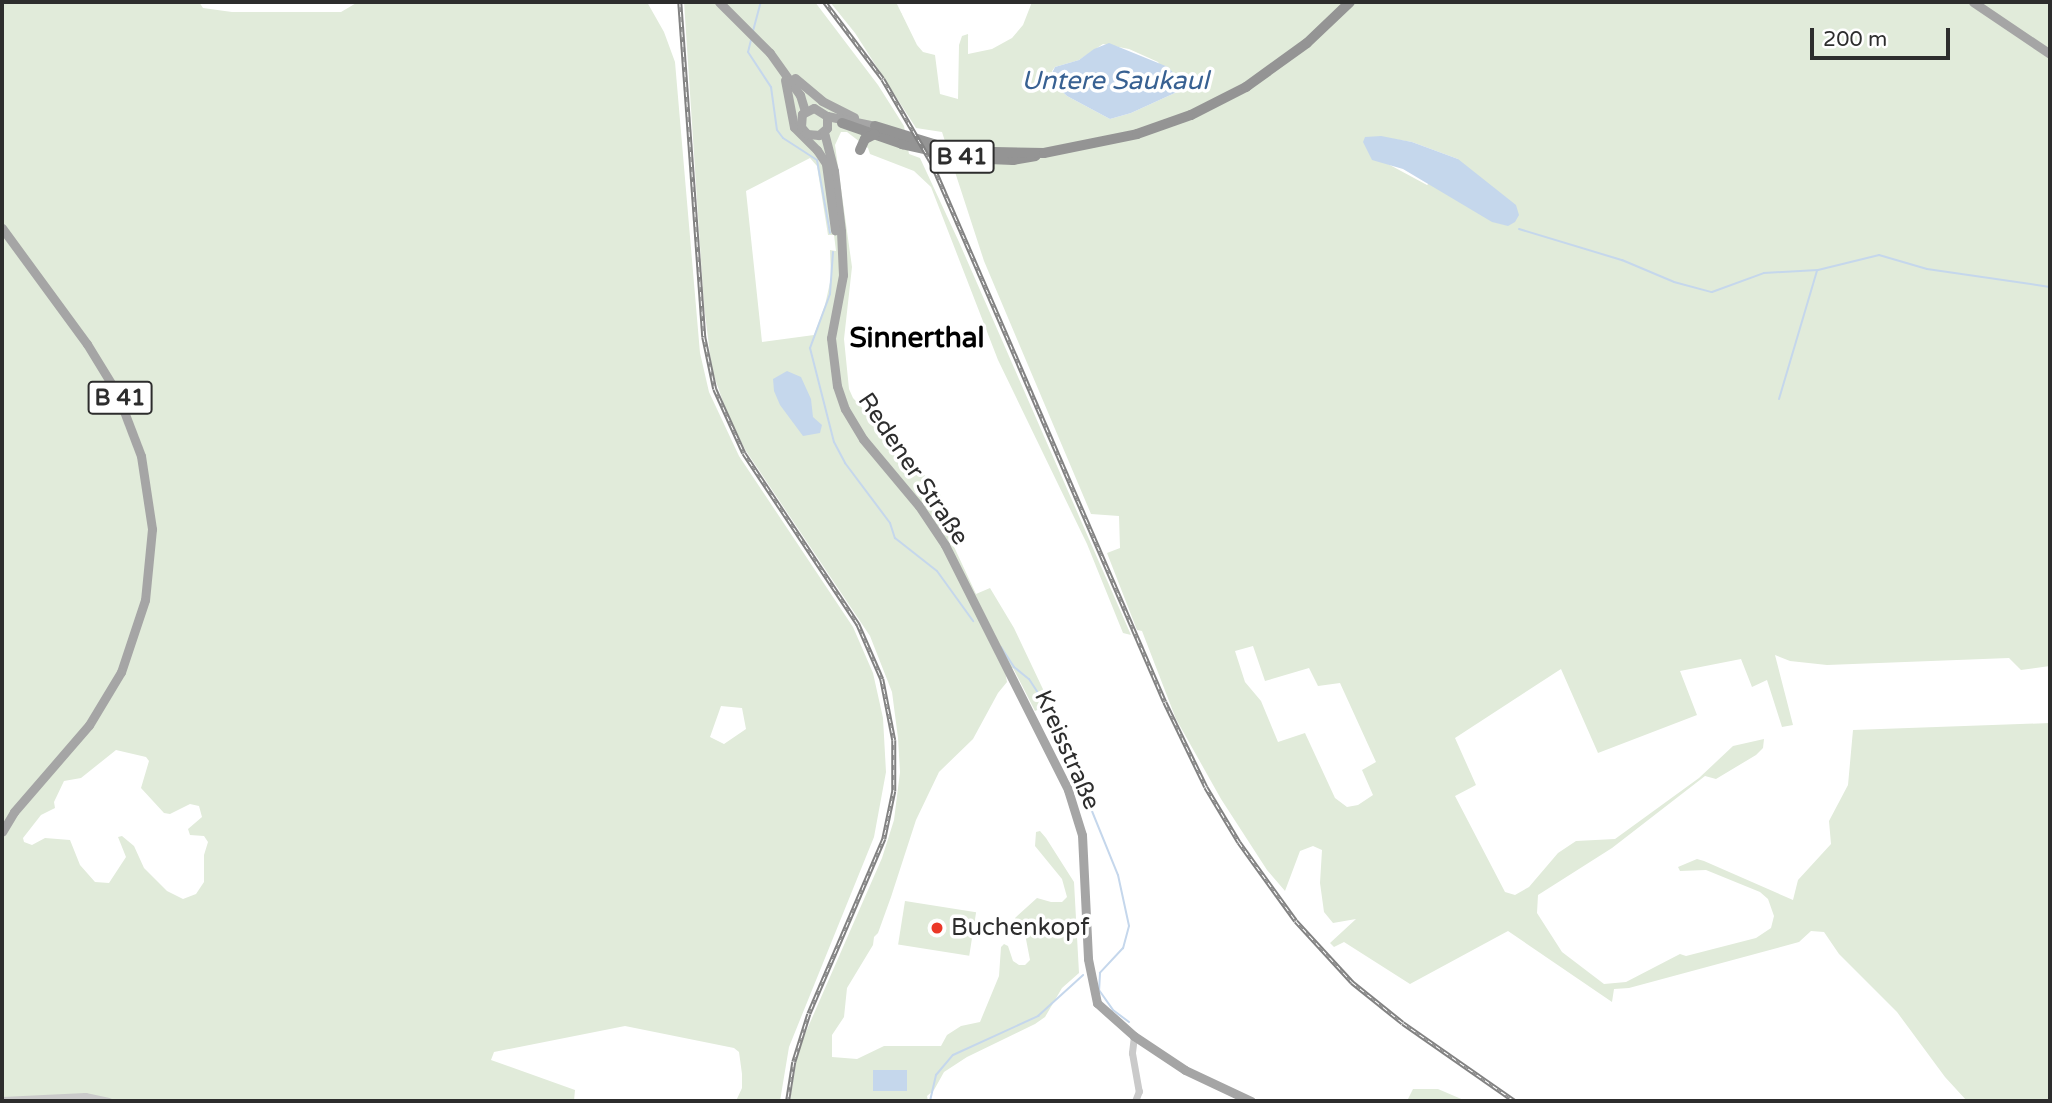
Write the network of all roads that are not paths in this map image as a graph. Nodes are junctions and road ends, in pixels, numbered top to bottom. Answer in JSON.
{"nodes":[{"id":1,"x":719,"y":2,"type":"edge"},
{"id":2,"x":1349,"y":2,"type":"edge"},
{"id":3,"x":1973,"y":2,"type":"edge"},
{"id":4,"x":771,"y":53,"type":"junction"},
{"id":5,"x":2050,"y":54,"type":"edge"},
{"id":6,"x":776,"y":62,"type":"junction"},
{"id":7,"x":795,"y":78,"type":"junction"},
{"id":8,"x":809,"y":109,"type":"junction"},
{"id":9,"x":827,"y":116,"type":"junction"},
{"id":10,"x":842,"y":123,"type":"junction"},
{"id":11,"x":822,"y":132,"type":"junction"},
{"id":12,"x":867,"y":136,"type":"junction"},
{"id":13,"x":829,"y":161,"type":"junction"},
{"id":14,"x":2,"y":228,"type":"edge"},
{"id":15,"x":1008,"y":666,"type":"joint"},
{"id":16,"x":2,"y":832,"type":"edge"},
{"id":17,"x":1134,"y":1036,"type":"junction"},
{"id":18,"x":1211,"y":1084,"type":"junction"},
{"id":19,"x":2,"y":1100,"type":"edge"},
{"id":20,"x":12,"y":1101,"type":"edge"},
{"id":21,"x":108,"y":1101,"type":"edge"},
{"id":22,"x":1135,"y":1101,"type":"edge"},
{"id":23,"x":1243,"y":1101,"type":"edge"},
{"id":24,"x":1251,"y":1101,"type":"edge"}],
"edges":[{"from":1,"to":4,"type":"main road","number":"B 41"},
{"from":2,"to":12,"type":"highway","number":"B 41"},
{"from":3,"to":5,"type":"main road"},
{"from":4,"to":6,"type":"main road","number":"B 41"},
{"from":4,"to":7,"type":"main road","number":"B 41"},
{"from":6,"to":8,"type":"main road","number":"B 41"},
{"from":6,"to":13,"type":"main road"},
{"from":7,"to":8,"type":"main road","number":"B 41"},
{"from":7,"to":12,"type":"main road","number":"B 41"},
{"from":8,"to":9,"type":"main road","number":"B 41"},
{"from":8,"to":11,"type":"main road","number":"B 41"},
{"from":9,"to":11,"type":"main road"},
{"from":9,"to":12,"type":"main road","number":"B 41"},
{"from":10,"to":11,"type":"main road"},
{"from":10,"to":12,"type":"highway","number":"B 41"},
{"from":10,"to":13,"type":"main road"},
{"from":11,"to":13,"type":"main road","name":"Redener Straße"},
{"from":13,"to":15,"type":"main road","name":"Redener Straße"},
{"from":14,"to":16,"type":"main road","number":"B 41"},
{"from":15,"to":17,"type":"main road","name":"Kreisstraße"},
{"from":17,"to":18,"type":"main road","name":"Kreisstraße"},
{"from":17,"to":22,"type":"street"},
{"from":18,"to":23,"type":"main road","name":"Kreisstraße"},
{"from":18,"to":24,"type":"main road","name":"Kreisstraße"},
{"from":19,"to":20,"type":"street"},
{"from":20,"to":21,"type":"street"}]}
